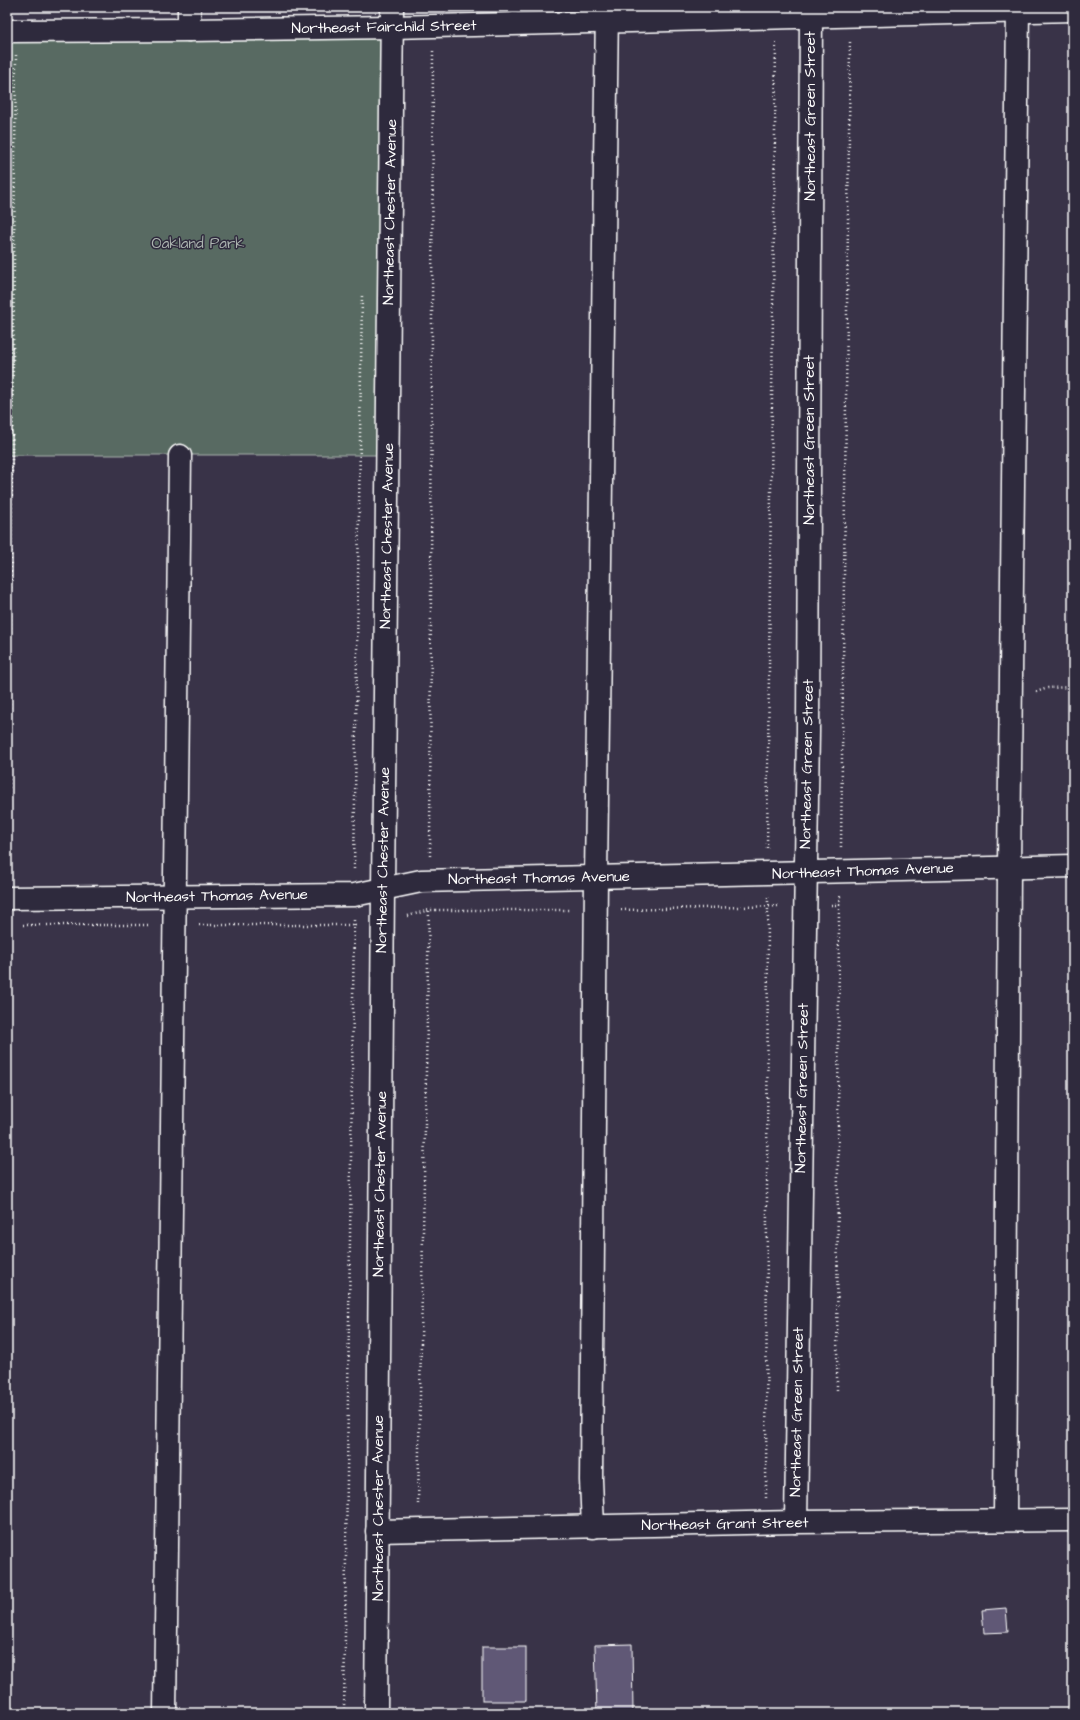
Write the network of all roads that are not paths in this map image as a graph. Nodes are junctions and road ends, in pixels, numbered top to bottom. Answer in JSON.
{"nodes":[{"id":1,"x":189,"y":7,"type":"edge"},
{"id":2,"x":1018,"y":9,"type":"edge"},
{"id":3,"x":1073,"y":10,"type":"edge"},
{"id":4,"x":811,"y":11,"type":"edge"},
{"id":5,"x":607,"y":14,"type":"edge"},
{"id":6,"x":392,"y":17,"type":"edge"},
{"id":7,"x":189,"y":30,"type":"junction"},
{"id":8,"x":12,"y":31,"type":"edge"},
{"id":9,"x":180,"y":456,"type":"dead end"},
{"id":10,"x":1073,"y":866,"type":"edge"},
{"id":11,"x":1009,"y":867,"type":"junction"},
{"id":12,"x":806,"y":873,"type":"junction"},
{"id":13,"x":596,"y":877,"type":"junction"},
{"id":14,"x":383,"y":889,"type":"junction"},
{"id":15,"x":174,"y":896,"type":"junction"},
{"id":16,"x":8,"y":898,"type":"edge"},
{"id":17,"x":1005,"y":1520,"type":"junction"},
{"id":18,"x":1073,"y":1520,"type":"edge"},
{"id":19,"x":796,"y":1522,"type":"junction"},
{"id":20,"x":593,"y":1527,"type":"junction"},
{"id":21,"x":377,"y":1531,"type":"junction"},
{"id":22,"x":165,"y":1713,"type":"edge"},
{"id":23,"x":376,"y":1713,"type":"edge"}],
"edges":[{"from":1,"to":7,"type":"street"},
{"from":2,"to":3,"type":"street","name":"Northeast Fairchild Street"},
{"from":2,"to":4,"type":"street","name":"Northeast Fairchild Street"},
{"from":2,"to":11,"type":"street"},
{"from":4,"to":5,"type":"street","name":"Northeast Fairchild Street"},
{"from":4,"to":12,"type":"street","name":"Northeast Green Street"},
{"from":5,"to":6,"type":"street","name":"Northeast Fairchild Street"},
{"from":5,"to":13,"type":"street"},
{"from":6,"to":7,"type":"street","name":"Northeast Fairchild Street"},
{"from":6,"to":14,"type":"street","name":"Northeast Chester Avenue"},
{"from":7,"to":8,"type":"street","name":"Northeast Fairchild Street"},
{"from":9,"to":15,"type":"street"},
{"from":10,"to":11,"type":"street","name":"Northeast Thomas Avenue"},
{"from":11,"to":12,"type":"street","name":"Northeast Thomas Avenue"},
{"from":11,"to":17,"type":"street"},
{"from":12,"to":13,"type":"street","name":"Northeast Thomas Avenue"},
{"from":12,"to":19,"type":"street","name":"Northeast Green Street"},
{"from":13,"to":14,"type":"street","name":"Northeast Thomas Avenue"},
{"from":13,"to":20,"type":"street"},
{"from":14,"to":15,"type":"street","name":"Northeast Thomas Avenue"},
{"from":14,"to":21,"type":"street","name":"Northeast Chester Avenue"},
{"from":15,"to":16,"type":"street","name":"Northeast Thomas Avenue"},
{"from":15,"to":22,"type":"street"},
{"from":17,"to":18,"type":"street","name":"Northeast Grant Street"},
{"from":17,"to":19,"type":"street","name":"Northeast Grant Street"},
{"from":19,"to":20,"type":"street","name":"Northeast Grant Street"},
{"from":20,"to":21,"type":"street","name":"Northeast Grant Street"},
{"from":21,"to":23,"type":"street","name":"Northeast Chester Avenue"}]}
